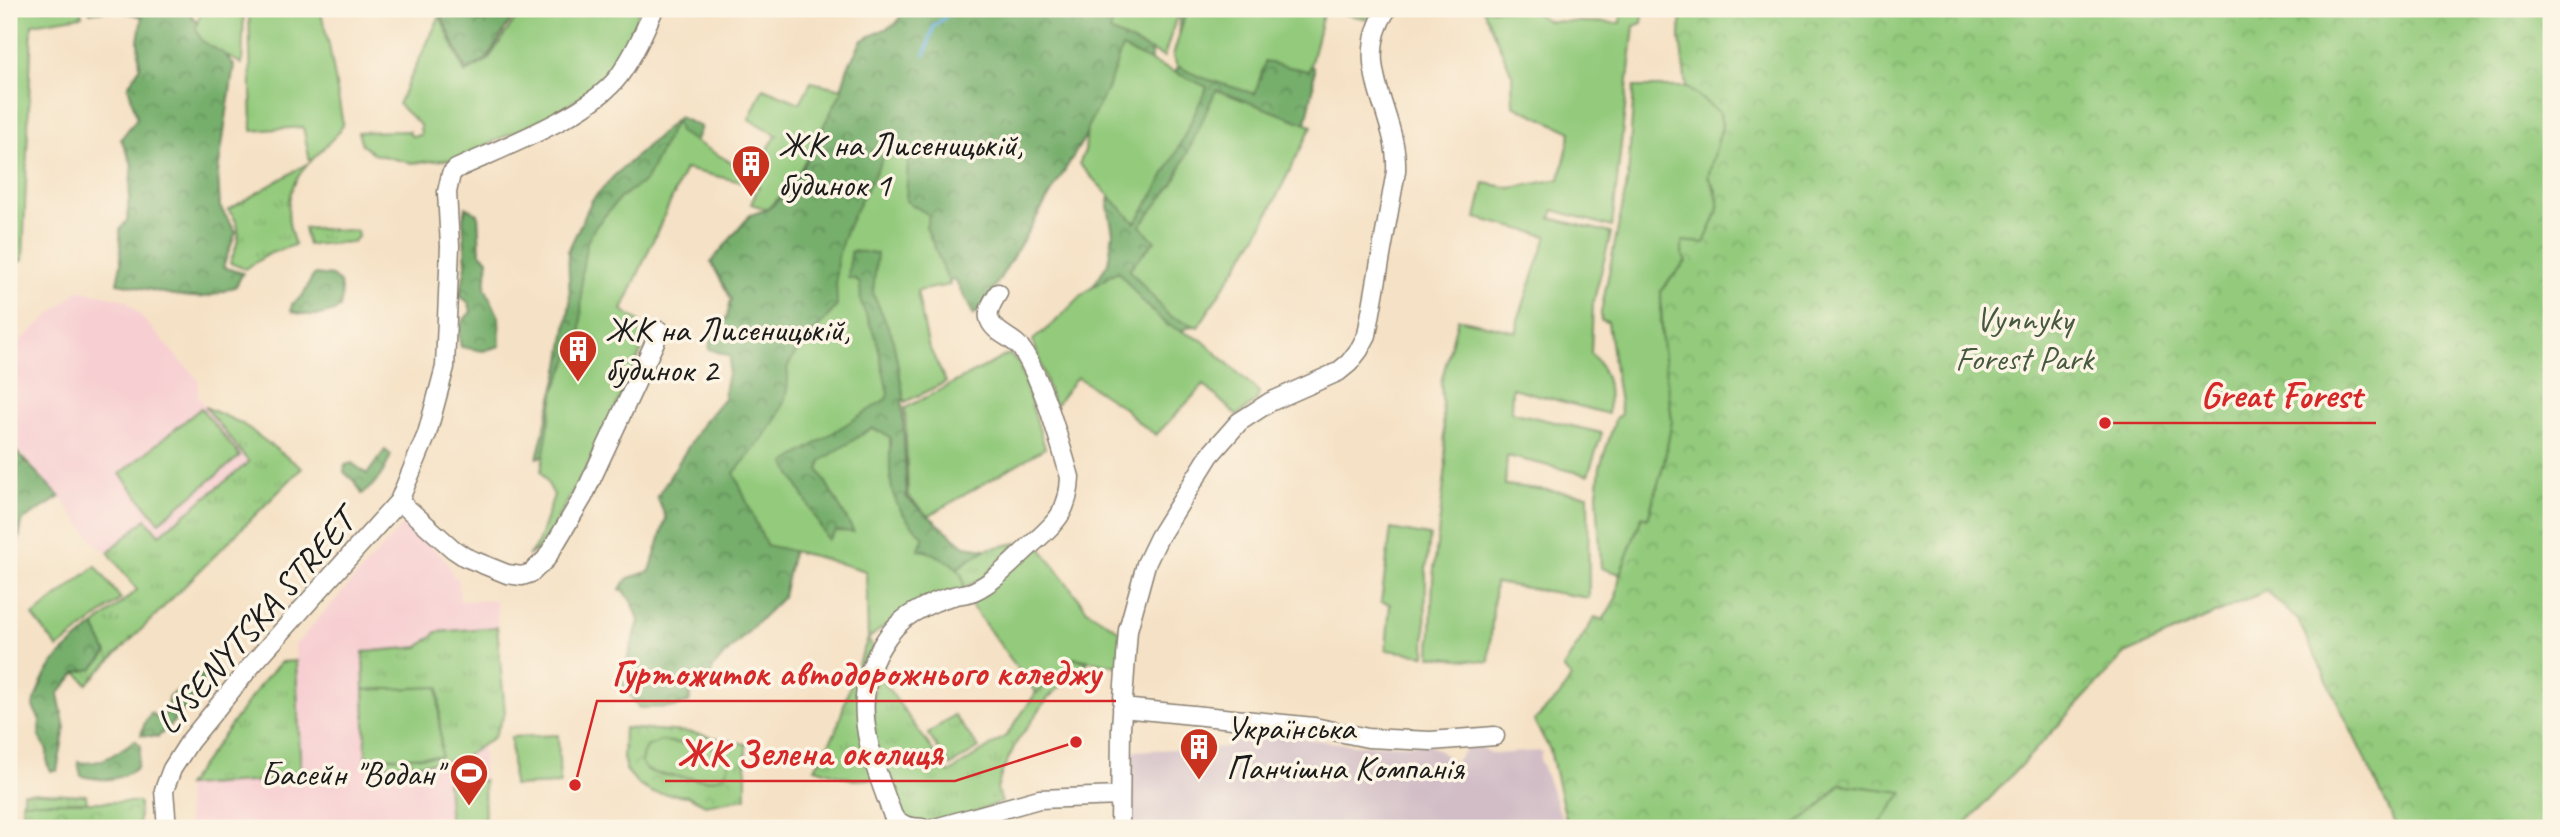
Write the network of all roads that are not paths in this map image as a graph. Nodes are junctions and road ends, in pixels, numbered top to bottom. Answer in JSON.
{"nodes":[{"id":1,"x":654,"y":9,"type":"edge"},
{"id":2,"x":1387,"y":9,"type":"edge"},
{"id":3,"x":998,"y":293,"type":"dead end"},
{"id":4,"x":660,"y":331,"type":"dead end"},
{"id":5,"x":399,"y":502,"type":"junction"},
{"id":6,"x":1122,"y":708,"type":"junction"},
{"id":7,"x":1495,"y":736,"type":"dead end"},
{"id":8,"x":1120,"y":796,"type":"junction"},
{"id":9,"x":167,"y":828,"type":"edge"},
{"id":10,"x":922,"y":828,"type":"edge"},
{"id":11,"x":935,"y":828,"type":"edge"},
{"id":12,"x":1120,"y":828,"type":"edge"}],
"edges":[{"from":1,"to":5,"type":"street","name":"LYSENYTSKA STREET"},
{"from":2,"to":6,"type":"street"},
{"from":3,"to":10,"type":"street"},
{"from":4,"to":5,"type":"street","name":"LYSENYTSKA STREET"},
{"from":5,"to":9,"type":"street","name":"LYSENYTSKA STREET"},
{"from":6,"to":7,"type":"street"},
{"from":6,"to":8,"type":"street"},
{"from":8,"to":11,"type":"street"},
{"from":8,"to":12,"type":"street"}]}
